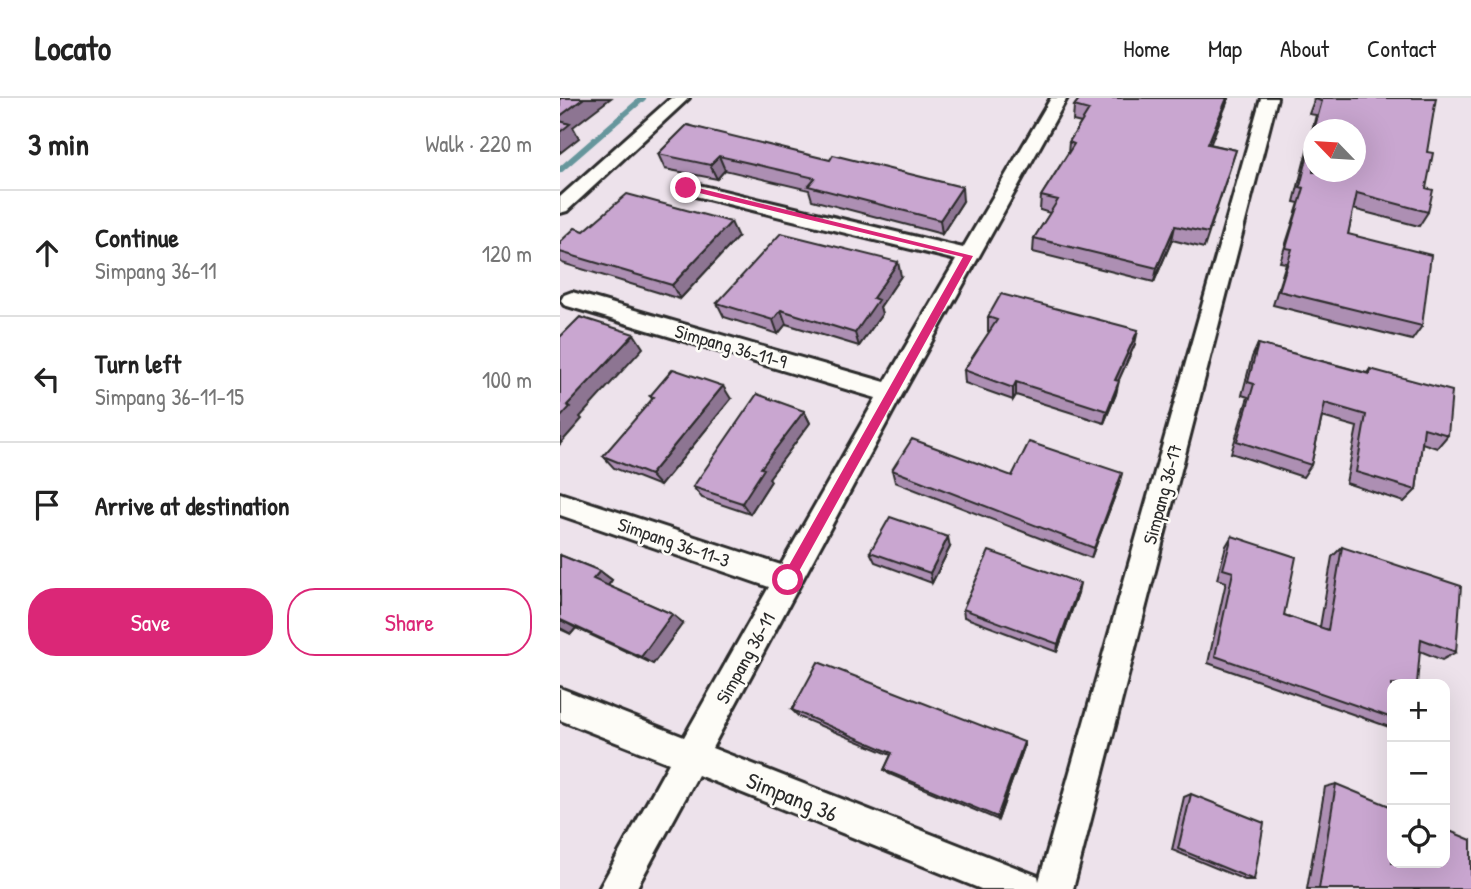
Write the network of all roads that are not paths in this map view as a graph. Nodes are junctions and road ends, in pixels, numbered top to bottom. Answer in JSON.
{"nodes":[{"id":1,"x":681,"y":98,"type":"edge"},
{"id":2,"x":1059,"y":98,"type":"edge"},
{"id":3,"x":1269,"y":98,"type":"edge"},
{"id":4,"x":686,"y":188,"type":"dead end"},
{"id":5,"x":560,"y":206,"type":"edge"},
{"id":6,"x":968,"y":256,"type":"junction"},
{"id":7,"x":572,"y":300,"type":"dead end"},
{"id":8,"x":891,"y":393,"type":"junction"},
{"id":9,"x":560,"y":504,"type":"edge"},
{"id":10,"x":788,"y":580,"type":"junction"},
{"id":11,"x":560,"y":704,"type":"edge"},
{"id":12,"x":690,"y":757,"type":"junction"},
{"id":13,"x":617,"y":889,"type":"edge"},
{"id":14,"x":1025,"y":889,"type":"edge"},
{"id":15,"x":1055,"y":889,"type":"edge"}],
"edges":[{"from":1,"to":5,"type":"street"},
{"from":2,"to":6,"type":"street","name":"Simpang 36-11"},
{"from":3,"to":15,"type":"street","name":"Simpang 36-17"},
{"from":4,"to":6,"type":"street"},
{"from":6,"to":8,"type":"street","name":"Simpang 36-11"},
{"from":7,"to":8,"type":"street","name":"Simpang 36-11-9"},
{"from":8,"to":10,"type":"street","name":"Simpang 36-11"},
{"from":9,"to":10,"type":"street","name":"Simpang 36-11-3"},
{"from":10,"to":12,"type":"street","name":"Simpang 36-11"},
{"from":11,"to":12,"type":"street","name":"Simpang 36"},
{"from":12,"to":13,"type":"street","name":"Simpang 36-11"},
{"from":12,"to":14,"type":"street","name":"Simpang 36"}]}
